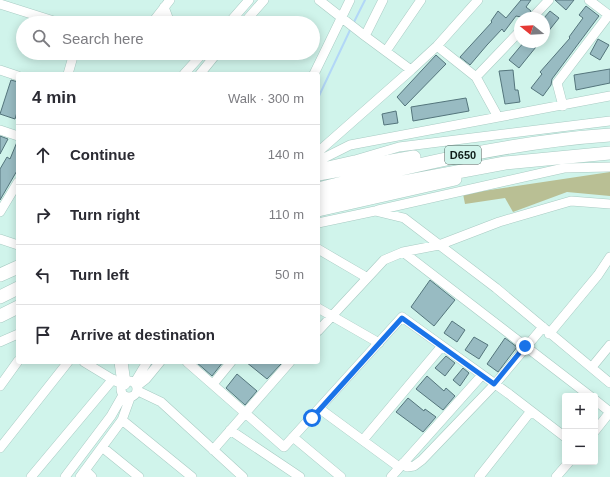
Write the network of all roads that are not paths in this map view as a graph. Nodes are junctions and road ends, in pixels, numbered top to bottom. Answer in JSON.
{"nodes":[{"id":1,"x":249,"y":0,"type":"edge"},
{"id":2,"x":264,"y":0,"type":"edge"},
{"id":3,"x":319,"y":0,"type":"edge"},
{"id":4,"x":350,"y":0,"type":"edge"},
{"id":5,"x":383,"y":0,"type":"edge"},
{"id":6,"x":421,"y":0,"type":"edge"},
{"id":7,"x":478,"y":0,"type":"edge"},
{"id":8,"x":549,"y":0,"type":"edge"},
{"id":9,"x":589,"y":0,"type":"edge"},
{"id":10,"x":0,"y":4,"type":"edge"},
{"id":11,"x":167,"y":4,"type":"edge"},
{"id":12,"x":538,"y":12,"type":"edge"},
{"id":13,"x":38,"y":16,"type":"edge"},
{"id":14,"x":158,"y":16,"type":"edge"},
{"id":15,"x":169,"y":16,"type":"edge"},
{"id":16,"x":235,"y":16,"type":"edge"},
{"id":17,"x":250,"y":16,"type":"edge"},
{"id":18,"x":609,"y":16,"type":"edge"},
{"id":19,"x":340,"y":18,"type":"junction"},
{"id":20,"x":365,"y":36,"type":"junction"},
{"id":21,"x":514,"y":37,"type":"edge"},
{"id":22,"x":437,"y":46,"type":"junction"},
{"id":23,"x":386,"y":51,"type":"junction"},
{"id":24,"x":72,"y":60,"type":"edge"},
{"id":25,"x":194,"y":60,"type":"edge"},
{"id":26,"x":211,"y":60,"type":"edge"},
{"id":27,"x":0,"y":70,"type":"edge"},
{"id":28,"x":411,"y":70,"type":"junction"},
{"id":29,"x":69,"y":72,"type":"edge"},
{"id":30,"x":186,"y":72,"type":"edge"},
{"id":31,"x":202,"y":72,"type":"edge"},
{"id":32,"x":315,"y":72,"type":"edge"},
{"id":33,"x":16,"y":75,"type":"edge"},
{"id":34,"x":476,"y":77,"type":"junction"},
{"id":35,"x":610,"y":96,"type":"edge"},
{"id":36,"x":563,"y":106,"type":"junction"},
{"id":37,"x":498,"y":117,"type":"junction"},
{"id":38,"x":610,"y":121,"type":"edge"},
{"id":39,"x":0,"y":130,"type":"edge"},
{"id":40,"x":16,"y":135,"type":"edge"},
{"id":41,"x":610,"y":135,"type":"edge"},
{"id":42,"x":320,"y":150,"type":"edge"},
{"id":43,"x":489,"y":150,"type":"junction"},
{"id":44,"x":610,"y":152,"type":"edge"},
{"id":45,"x":320,"y":160,"type":"edge"},
{"id":46,"x":505,"y":162,"type":"junction"},
{"id":47,"x":610,"y":167,"type":"edge"},
{"id":48,"x":320,"y":168,"type":"edge"},
{"id":49,"x":320,"y":174,"type":"edge"},
{"id":50,"x":16,"y":185,"type":"edge"},
{"id":51,"x":320,"y":189,"type":"edge"},
{"id":52,"x":320,"y":198,"type":"edge"},
{"id":53,"x":610,"y":204,"type":"edge"},
{"id":54,"x":320,"y":210,"type":"edge"},
{"id":55,"x":375,"y":211,"type":"junction"},
{"id":56,"x":0,"y":212,"type":"edge"},
{"id":57,"x":320,"y":223,"type":"edge"},
{"id":58,"x":0,"y":239,"type":"edge"},
{"id":59,"x":16,"y":244,"type":"edge"},
{"id":60,"x":439,"y":244,"type":"junction"},
{"id":61,"x":320,"y":250,"type":"edge"},
{"id":62,"x":403,"y":252,"type":"junction"},
{"id":63,"x":610,"y":257,"type":"edge"},
{"id":64,"x":16,"y":268,"type":"edge"},
{"id":65,"x":0,"y":275,"type":"edge"},
{"id":66,"x":366,"y":277,"type":"junction"},
{"id":67,"x":16,"y":289,"type":"edge"},
{"id":68,"x":0,"y":297,"type":"edge"},
{"id":69,"x":16,"y":299,"type":"edge"},
{"id":70,"x":0,"y":306,"type":"edge"},
{"id":71,"x":16,"y":308,"type":"edge"},
{"id":72,"x":320,"y":309,"type":"edge"},
{"id":73,"x":331,"y":315,"type":"junction"},
{"id":74,"x":0,"y":316,"type":"edge"},
{"id":75,"x":543,"y":327,"type":"junction"},
{"id":76,"x":320,"y":329,"type":"edge"},
{"id":77,"x":549,"y":334,"type":"junction"},
{"id":78,"x":16,"y":335,"type":"edge"},
{"id":79,"x":0,"y":342,"type":"edge"},
{"id":80,"x":379,"y":343,"type":"junction"},
{"id":81,"x":610,"y":345,"type":"edge"},
{"id":82,"x":442,"y":346,"type":"junction"},
{"id":83,"x":525,"y":346,"type":"junction"},
{"id":84,"x":16,"y":364,"type":"edge"},
{"id":85,"x":66,"y":364,"type":"edge"},
{"id":86,"x":88,"y":364,"type":"edge"},
{"id":87,"x":122,"y":364,"type":"edge"},
{"id":88,"x":129,"y":364,"type":"edge"},
{"id":89,"x":145,"y":364,"type":"edge"},
{"id":90,"x":158,"y":364,"type":"edge"},
{"id":91,"x":189,"y":364,"type":"edge"},
{"id":92,"x":229,"y":364,"type":"edge"},
{"id":93,"x":288,"y":364,"type":"edge"},
{"id":94,"x":592,"y":367,"type":"junction"},
{"id":95,"x":482,"y":375,"type":"junction"},
{"id":96,"x":610,"y":382,"type":"edge"},
{"id":97,"x":213,"y":384,"type":"junction"},
{"id":98,"x":494,"y":384,"type":"junction"},
{"id":99,"x":0,"y":386,"type":"edge"},
{"id":100,"x":128,"y":387,"type":"junction"},
{"id":101,"x":586,"y":393,"type":"edge"},
{"id":102,"x":598,"y":402,"type":"edge"},
{"id":103,"x":320,"y":409,"type":"junction"},
{"id":104,"x":531,"y":411,"type":"junction"},
{"id":105,"x":246,"y":412,"type":"junction"},
{"id":106,"x":610,"y":412,"type":"edge"},
{"id":107,"x":122,"y":420,"type":"junction"},
{"id":108,"x":597,"y":429,"type":"edge"},
{"id":109,"x":230,"y":430,"type":"junction"},
{"id":110,"x":562,"y":435,"type":"edge"},
{"id":111,"x":293,"y":438,"type":"junction"},
{"id":112,"x":363,"y":440,"type":"junction"},
{"id":113,"x":102,"y":447,"type":"junction"},
{"id":114,"x":0,"y":448,"type":"edge"},
{"id":115,"x":213,"y":450,"type":"junction"},
{"id":116,"x":401,"y":465,"type":"junction"},
{"id":117,"x":566,"y":465,"type":"edge"},
{"id":118,"x":82,"y":473,"type":"edge"},
{"id":119,"x":31,"y":477,"type":"edge"},
{"id":120,"x":65,"y":477,"type":"edge"},
{"id":121,"x":92,"y":477,"type":"edge"},
{"id":122,"x":139,"y":477,"type":"edge"},
{"id":123,"x":192,"y":477,"type":"edge"},
{"id":124,"x":243,"y":477,"type":"edge"},
{"id":125,"x":300,"y":477,"type":"edge"},
{"id":126,"x":341,"y":477,"type":"edge"},
{"id":127,"x":391,"y":477,"type":"edge"},
{"id":128,"x":479,"y":477,"type":"edge"},
{"id":129,"x":556,"y":477,"type":"edge"}],
"edges":[{"from":1,"to":16,"type":"street"},
{"from":2,"to":17,"type":"street"},
{"from":3,"to":19,"type":"street"},
{"from":4,"to":19,"type":"street"},
{"from":5,"to":20,"type":"street"},
{"from":6,"to":23,"type":"street"},
{"from":7,"to":22,"type":"street"},
{"from":8,"to":12,"type":"street"},
{"from":9,"to":18,"type":"street"},
{"from":10,"to":13,"type":"street"},
{"from":11,"to":14,"type":"street"},
{"from":11,"to":15,"type":"street"},
{"from":18,"to":36,"type":"street"},
{"from":19,"to":20,"type":"street"},
{"from":19,"to":32,"type":"street"},
{"from":20,"to":23,"type":"street"},
{"from":21,"to":34,"type":"street"},
{"from":22,"to":28,"type":"street"},
{"from":22,"to":34,"type":"street"},
{"from":23,"to":28,"type":"street"},
{"from":24,"to":29,"type":"street"},
{"from":25,"to":30,"type":"street"},
{"from":26,"to":31,"type":"street"},
{"from":27,"to":33,"type":"street"},
{"from":28,"to":42,"type":"street"},
{"from":34,"to":37,"type":"street"},
{"from":35,"to":36,"type":"street"},
{"from":36,"to":37,"type":"street"},
{"from":37,"to":45,"type":"street"},
{"from":38,"to":48,"type":"street"},
{"from":39,"to":40,"type":"street"},
{"from":41,"to":43,"type":"highway","number":"D650"},
{"from":43,"to":49,"type":"highway"},
{"from":43,"to":51,"type":"highway","number":"D650"},
{"from":44,"to":46,"type":"highway","number":"D650"},
{"from":46,"to":52,"type":"highway","number":"D650"},
{"from":46,"to":54,"type":"highway"},
{"from":47,"to":55,"type":"street"},
{"from":50,"to":56,"type":"street"},
{"from":53,"to":60,"type":"street"},
{"from":55,"to":57,"type":"street"},
{"from":55,"to":60,"type":"street"},
{"from":58,"to":59,"type":"street"},
{"from":60,"to":62,"type":"street"},
{"from":60,"to":75,"type":"street"},
{"from":61,"to":66,"type":"street"},
{"from":62,"to":66,"type":"street"},
{"from":62,"to":83,"type":"street"},
{"from":63,"to":77,"type":"street"},
{"from":64,"to":65,"type":"highway"},
{"from":66,"to":73,"type":"street"},
{"from":67,"to":68,"type":"highway"},
{"from":69,"to":70,"type":"highway"},
{"from":71,"to":74,"type":"highway"},
{"from":72,"to":73,"type":"street"},
{"from":73,"to":76,"type":"street"},
{"from":73,"to":80,"type":"street"},
{"from":75,"to":77,"type":"street"},
{"from":75,"to":83,"type":"street"},
{"from":77,"to":94,"type":"street"},
{"from":78,"to":79,"type":"street"},
{"from":80,"to":82,"type":"street"},
{"from":80,"to":103,"type":"street"},
{"from":81,"to":94,"type":"street"},
{"from":82,"to":95,"type":"street"},
{"from":82,"to":112,"type":"street"},
{"from":83,"to":98,"type":"street"},
{"from":83,"to":101,"type":"street"},
{"from":84,"to":99,"type":"street"},
{"from":85,"to":114,"type":"street"},
{"from":86,"to":100,"type":"street"},
{"from":87,"to":100,"type":"highway"},
{"from":88,"to":100,"type":"highway"},
{"from":89,"to":100,"type":"street"},
{"from":90,"to":100,"type":"street"},
{"from":91,"to":97,"type":"street"},
{"from":92,"to":97,"type":"street"},
{"from":93,"to":105,"type":"street"},
{"from":94,"to":96,"type":"street"},
{"from":95,"to":98,"type":"street"},
{"from":95,"to":116,"type":"street"},
{"from":97,"to":105,"type":"street"},
{"from":98,"to":104,"type":"street"},
{"from":98,"to":116,"type":"street"},
{"from":100,"to":107,"type":"street"},
{"from":100,"to":115,"type":"street"},
{"from":100,"to":119,"type":"street"},
{"from":100,"to":120,"type":"street"},
{"from":102,"to":106,"type":"street"},
{"from":103,"to":111,"type":"street"},
{"from":103,"to":112,"type":"street"},
{"from":104,"to":110,"type":"street"},
{"from":104,"to":128,"type":"street"},
{"from":105,"to":109,"type":"street"},
{"from":105,"to":111,"type":"street"},
{"from":106,"to":108,"type":"street"},
{"from":107,"to":113,"type":"street"},
{"from":107,"to":123,"type":"street"},
{"from":109,"to":115,"type":"street"},
{"from":109,"to":125,"type":"street"},
{"from":111,"to":126,"type":"street"},
{"from":112,"to":116,"type":"street"},
{"from":113,"to":118,"type":"street"},
{"from":113,"to":122,"type":"street"},
{"from":115,"to":124,"type":"street"},
{"from":116,"to":127,"type":"street"},
{"from":117,"to":129,"type":"street"},
{"from":118,"to":121,"type":"street"}]}
